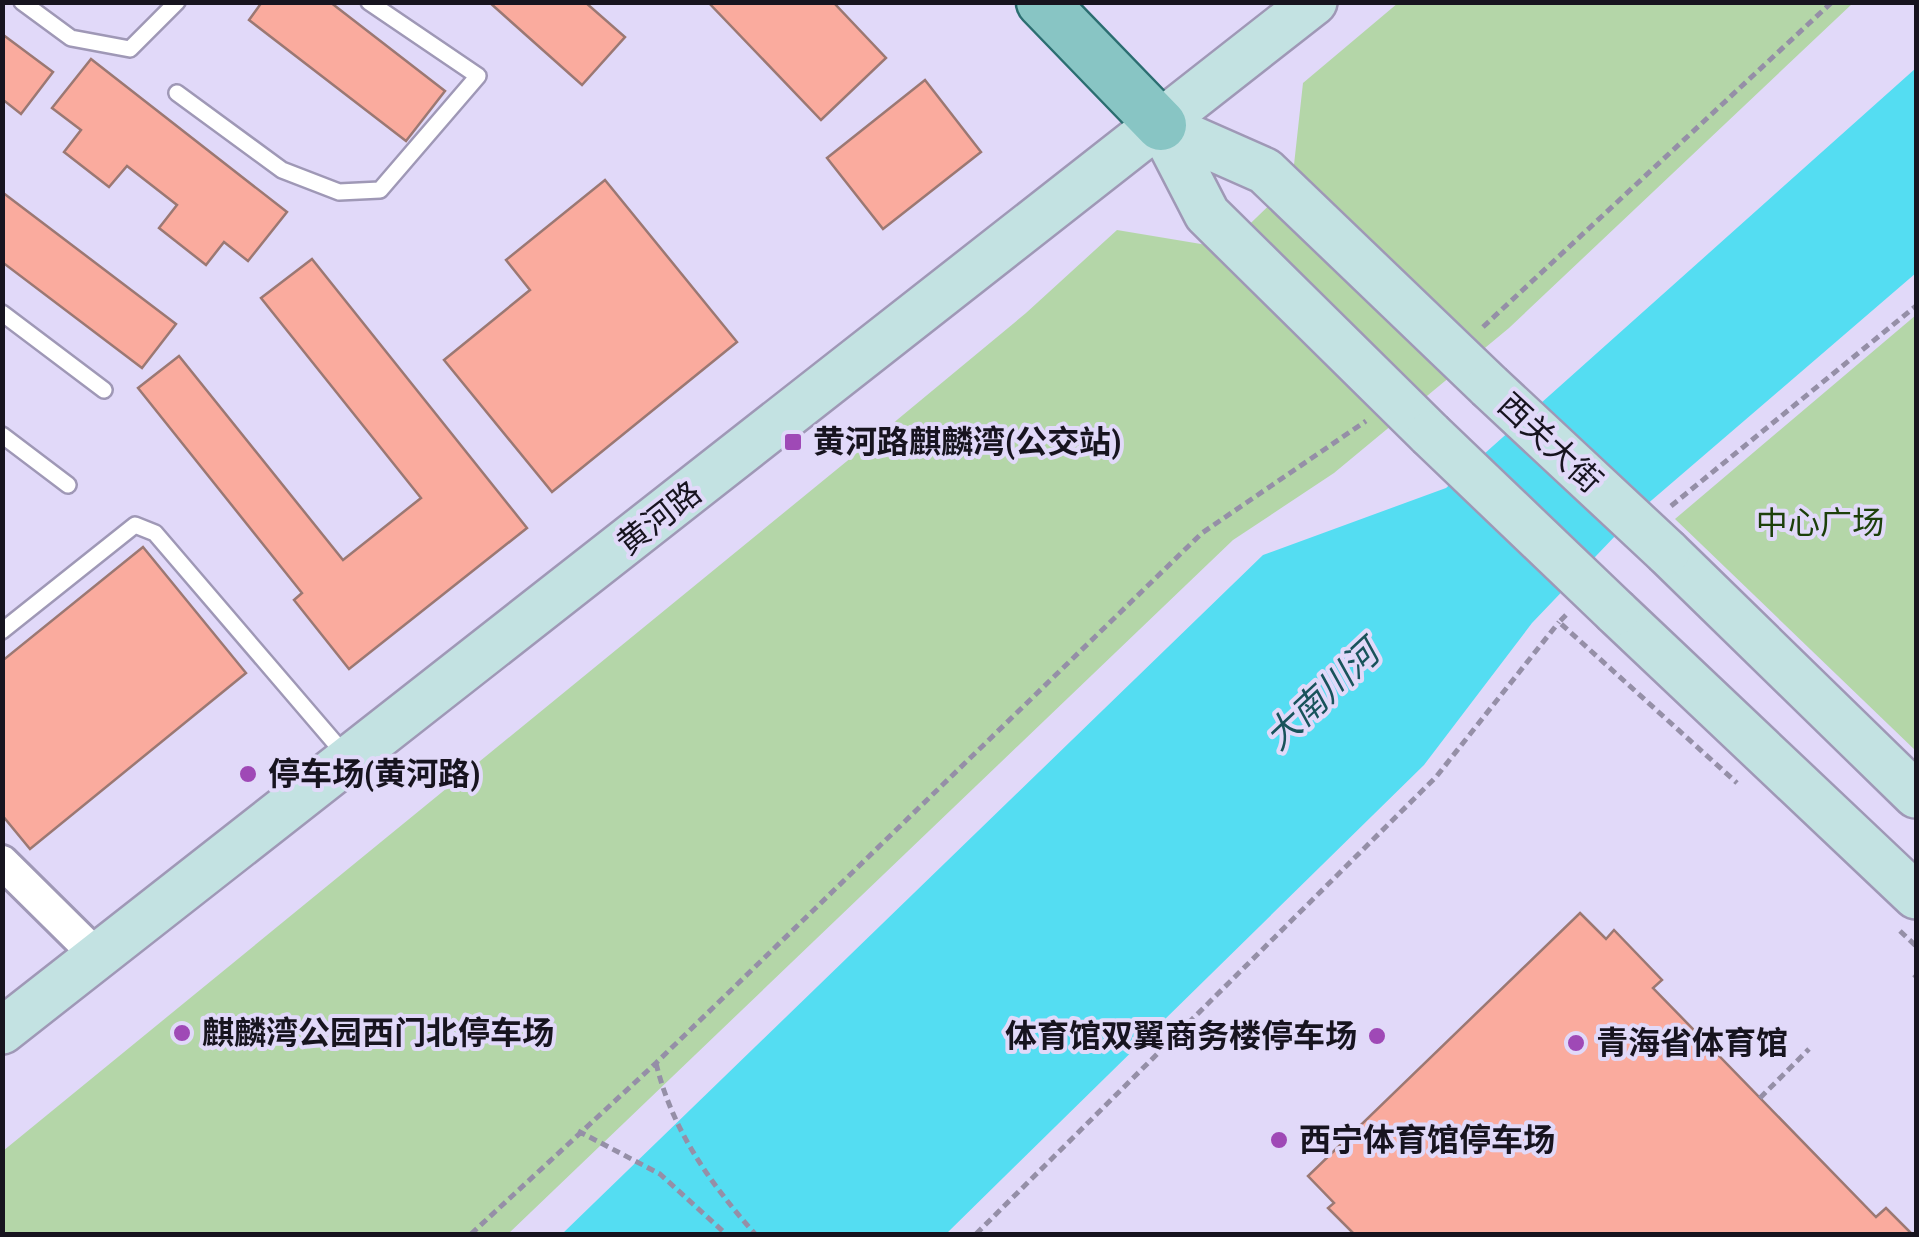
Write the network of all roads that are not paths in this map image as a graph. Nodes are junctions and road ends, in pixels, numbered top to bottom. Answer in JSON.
{"nodes":[{"id":1,"x":22,"y":2,"type":"edge"},
{"id":2,"x":177,"y":2,"type":"edge"},
{"id":3,"x":369,"y":2,"type":"edge"},
{"id":4,"x":1042,"y":2,"type":"edge"},
{"id":5,"x":1314,"y":2,"type":"edge"},
{"id":6,"x":177,"y":93,"type":"dead end"},
{"id":7,"x":1161,"y":125,"type":"junction"},
{"id":8,"x":2,"y":313,"type":"edge"},
{"id":9,"x":104,"y":390,"type":"dead end"},
{"id":10,"x":2,"y":435,"type":"edge"},
{"id":11,"x":68,"y":485,"type":"dead end"},
{"id":12,"x":2,"y":631,"type":"edge"},
{"id":13,"x":350,"y":759,"type":"junction"},
{"id":14,"x":1916,"y":795,"type":"edge"},
{"id":15,"x":2,"y":862,"type":"edge"},
{"id":16,"x":1916,"y":896,"type":"edge"},
{"id":17,"x":98,"y":956,"type":"junction"},
{"id":18,"x":2,"y":1031,"type":"edge"}],
"edges":[{"from":1,"to":2,"type":"lane"},
{"from":3,"to":6,"type":"lane"},
{"from":4,"to":7,"type":"main road","name":"西关大街"},
{"from":5,"to":7,"type":"main road","name":"黄河路"},
{"from":7,"to":13,"type":"main road","name":"黄河路"},
{"from":7,"to":14,"type":"main road","name":"西关大街","bridge":true},
{"from":7,"to":16,"type":"main road","name":"西关大街","bridge":true},
{"from":8,"to":9,"type":"lane"},
{"from":10,"to":11,"type":"lane"},
{"from":12,"to":13,"type":"lane"},
{"from":13,"to":17,"type":"main road","name":"黄河路"},
{"from":15,"to":17,"type":"street"},
{"from":17,"to":18,"type":"main road","name":"黄河路"}]}
